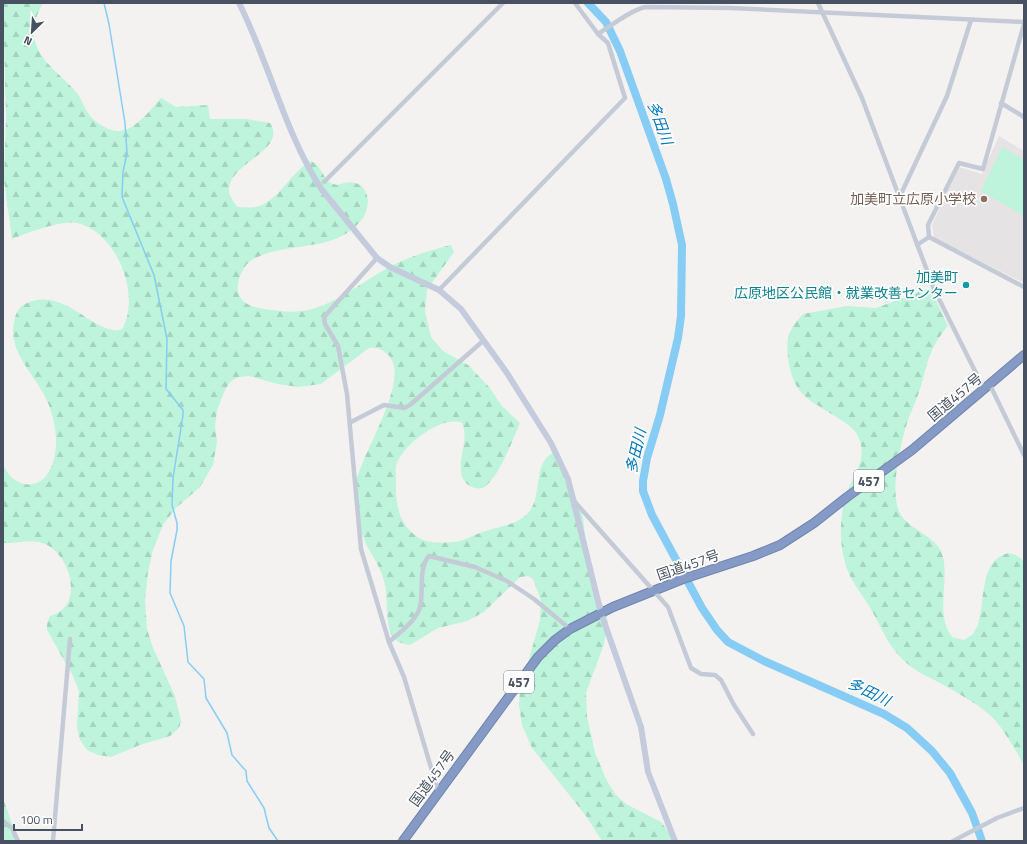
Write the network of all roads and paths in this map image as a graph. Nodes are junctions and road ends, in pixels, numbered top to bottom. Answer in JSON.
{"nodes":[{"id":1,"x":239,"y":3,"type":"edge"},
{"id":2,"x":503,"y":3,"type":"edge"},
{"id":3,"x":575,"y":3,"type":"edge"},
{"id":4,"x":818,"y":3,"type":"edge"},
{"id":5,"x":823,"y":12,"type":"junction"},
{"id":6,"x":971,"y":20,"type":"junction"},
{"id":7,"x":1024,"y":23,"type":"edge"},
{"id":8,"x":598,"y":34,"type":"junction"},
{"id":9,"x":1001,"y":103,"type":"junction"},
{"id":10,"x":1024,"y":117,"type":"edge"},
{"id":11,"x":324,"y":182,"type":"dead end"},
{"id":12,"x":900,"y":196,"type":"junction"},
{"id":13,"x":929,"y":237,"type":"junction"},
{"id":14,"x":917,"y":245,"type":"junction"},
{"id":15,"x":377,"y":258,"type":"junction"},
{"id":16,"x":1024,"y":287,"type":"edge"},
{"id":17,"x":439,"y":290,"type":"junction"},
{"id":18,"x":483,"y":341,"type":"junction"},
{"id":19,"x":1024,"y":355,"type":"edge"},
{"id":20,"x":987,"y":387,"type":"junction"},
{"id":21,"x":351,"y":422,"type":"junction"},
{"id":22,"x":1024,"y":456,"type":"edge"},
{"id":23,"x":573,"y":500,"type":"junction"},
{"id":24,"x":653,"y":591,"type":"junction"},
{"id":25,"x":601,"y":613,"type":"junction"},
{"id":26,"x":570,"y":629,"type":"junction"},
{"id":27,"x":70,"y":639,"type":"dead end"},
{"id":28,"x":389,"y":642,"type":"junction"},
{"id":29,"x":752,"y":734,"type":"dead end"},
{"id":30,"x":438,"y":791,"type":"junction"},
{"id":31,"x":1024,"y":808,"type":"edge"},
{"id":32,"x":3,"y":821,"type":"edge"},
{"id":33,"x":18,"y":841,"type":"edge"},
{"id":34,"x":53,"y":841,"type":"edge"},
{"id":35,"x":403,"y":841,"type":"edge"},
{"id":36,"x":675,"y":841,"type":"edge"},
{"id":37,"x":953,"y":841,"type":"edge"}],
"edges":[{"from":1,"to":15,"type":"street"},
{"from":2,"to":11,"type":"street"},
{"from":3,"to":8,"type":"street"},
{"from":4,"to":5,"type":"street"},
{"from":5,"to":6,"type":"street"},
{"from":5,"to":8,"type":"street"},
{"from":5,"to":12,"type":"street"},
{"from":6,"to":7,"type":"street"},
{"from":6,"to":12,"type":"street"},
{"from":7,"to":9,"type":"street"},
{"from":8,"to":17,"type":"street"},
{"from":9,"to":10,"type":"street"},
{"from":9,"to":13,"type":"street"},
{"from":12,"to":14,"type":"street"},
{"from":13,"to":14,"type":"street"},
{"from":13,"to":16,"type":"street"},
{"from":14,"to":20,"type":"street"},
{"from":15,"to":17,"type":"street"},
{"from":15,"to":21,"type":"street"},
{"from":17,"to":18,"type":"street"},
{"from":18,"to":21,"type":"street"},
{"from":18,"to":23,"type":"street"},
{"from":19,"to":20,"type":"highway","name":"国道457号","number":"457"},
{"from":20,"to":22,"type":"street"},
{"from":20,"to":24,"type":"highway","name":"国道457号","number":"457"},
{"from":21,"to":28,"type":"street"},
{"from":23,"to":24,"type":"street"},
{"from":23,"to":25,"type":"street"},
{"from":24,"to":25,"type":"highway","name":"国道457号","number":"457"},
{"from":24,"to":29,"type":"street"},
{"from":25,"to":26,"type":"highway","name":"国道457号","number":"457"},
{"from":25,"to":36,"type":"street"},
{"from":26,"to":28,"type":"street"},
{"from":26,"to":30,"type":"highway","name":"国道457号","number":"457"},
{"from":27,"to":34,"type":"street"},
{"from":28,"to":30,"type":"street"},
{"from":30,"to":35,"type":"highway","name":"国道457号","number":"457"},
{"from":31,"to":37,"type":"street"},
{"from":32,"to":33,"type":"street"}]}
